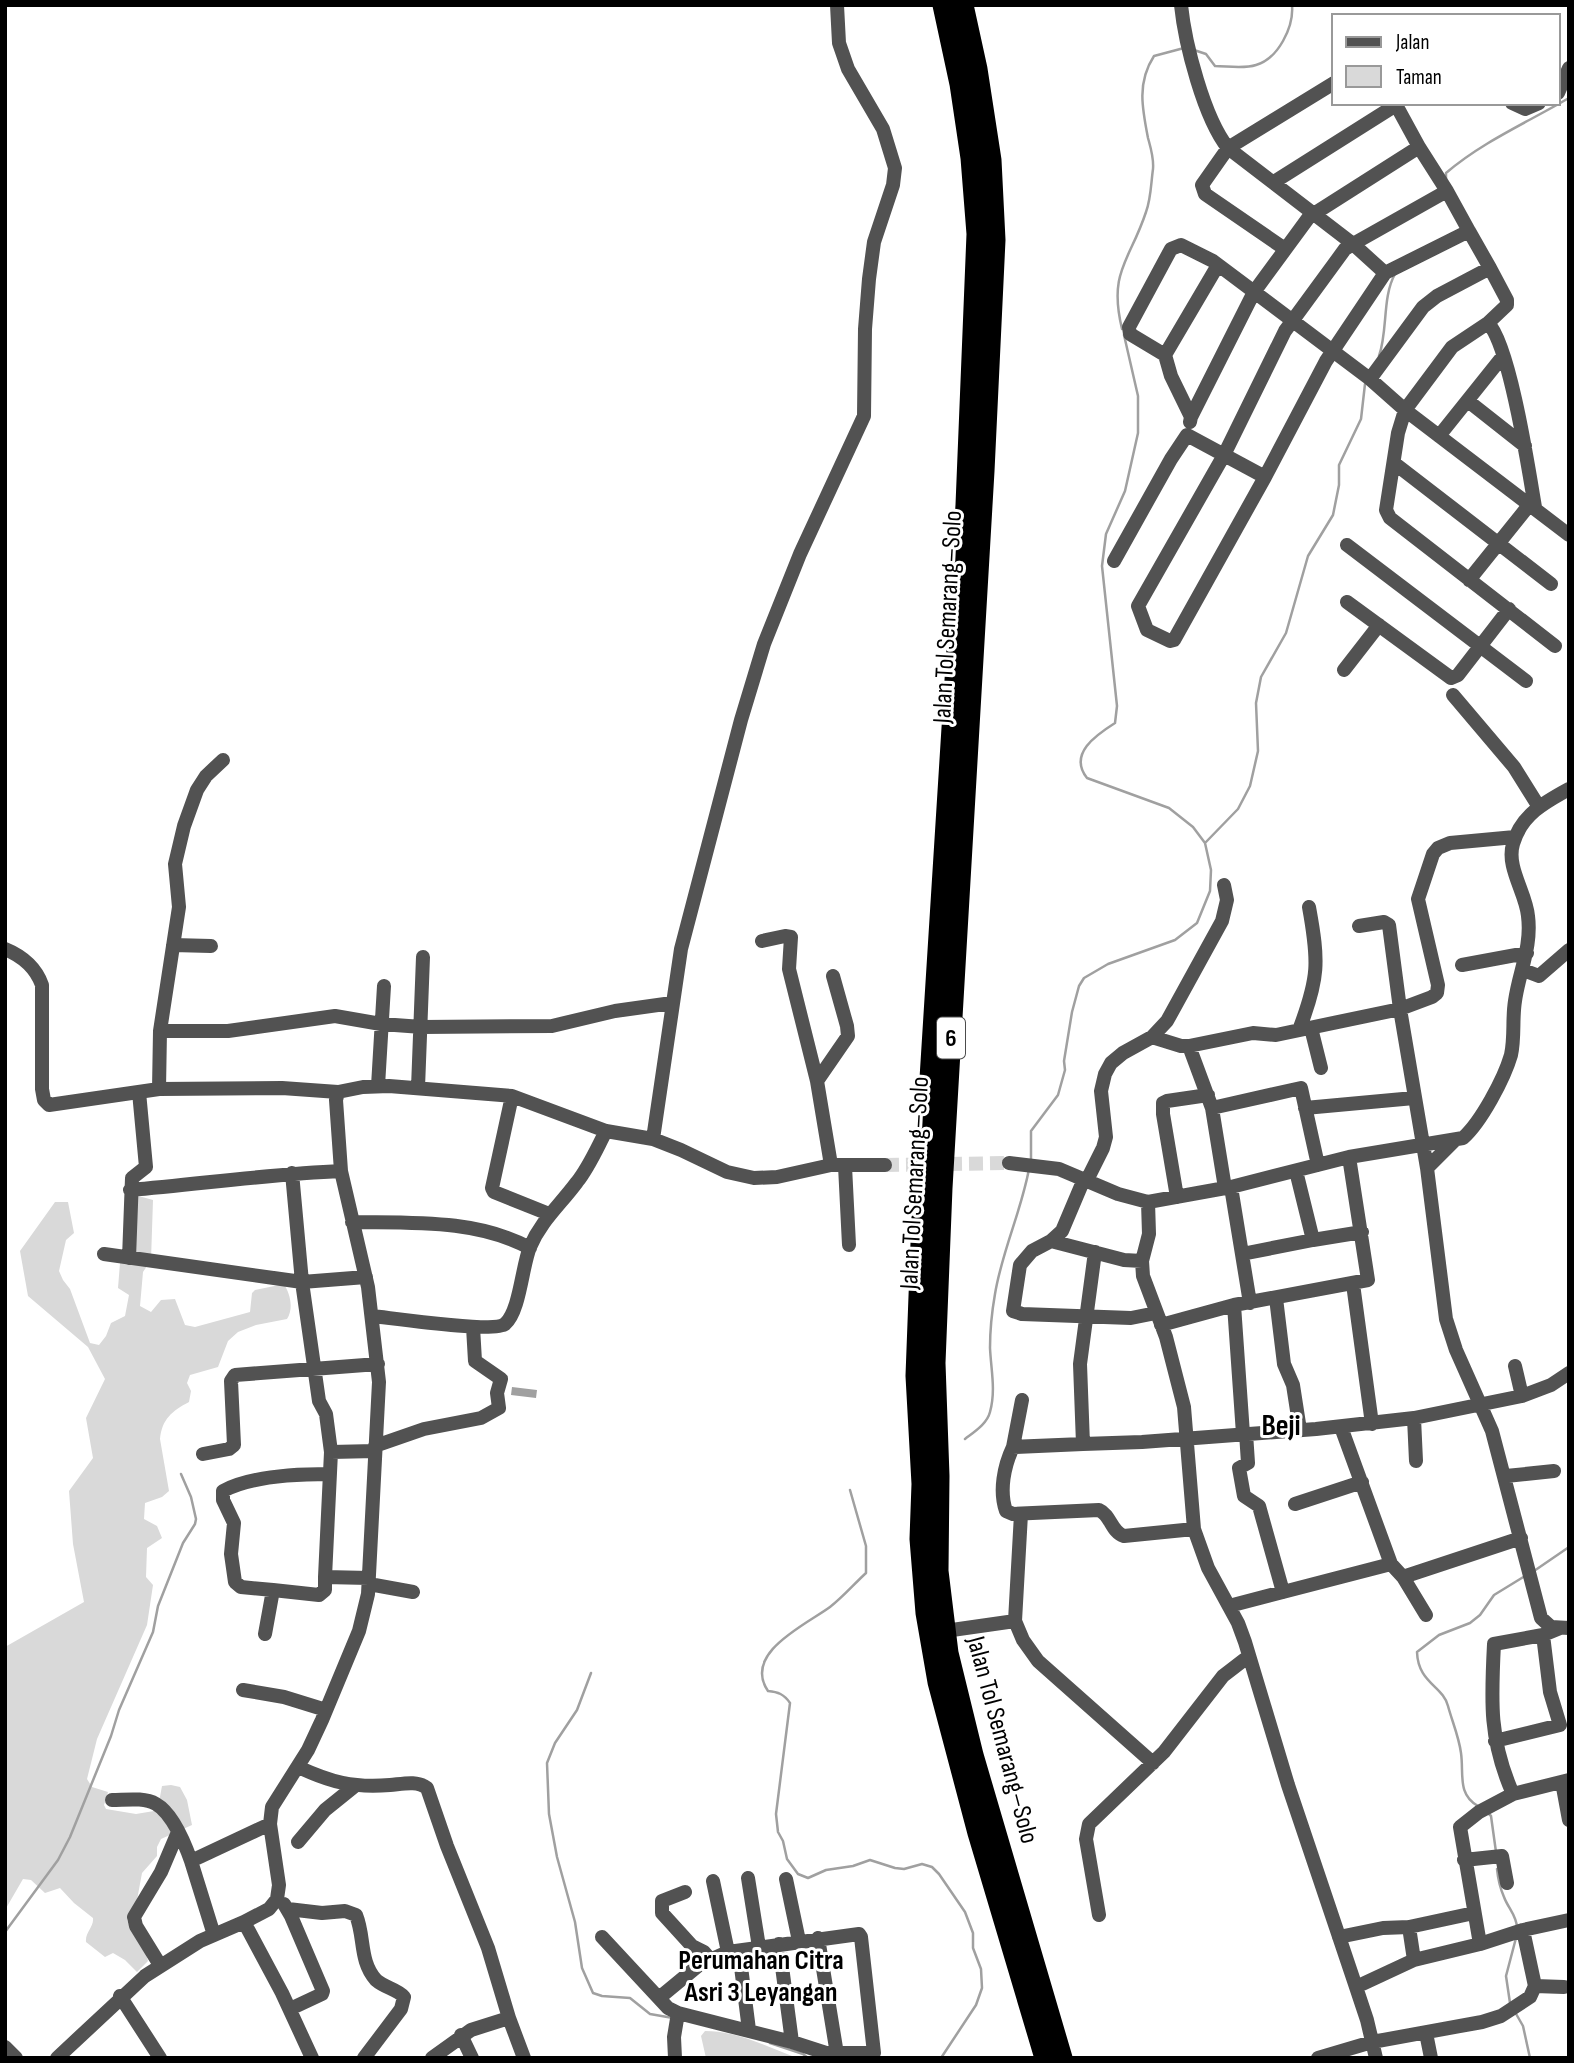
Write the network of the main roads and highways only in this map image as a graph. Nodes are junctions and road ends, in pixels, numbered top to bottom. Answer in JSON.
{"nodes":[{"id":1,"x":943,"y":5,"type":"edge"},
{"id":2,"x":963,"y":5,"type":"edge"},
{"id":3,"x":1045,"y":2058,"type":"edge"},
{"id":4,"x":1062,"y":2058,"type":"edge"}],
"edges":[{"from":1,"to":3,"type":"highway","name":"Jalan Tol Semarang–Solo","number":"6"},
{"from":2,"to":4,"type":"highway","name":"Jalan Tol Semarang–Solo","number":"6"}]}
